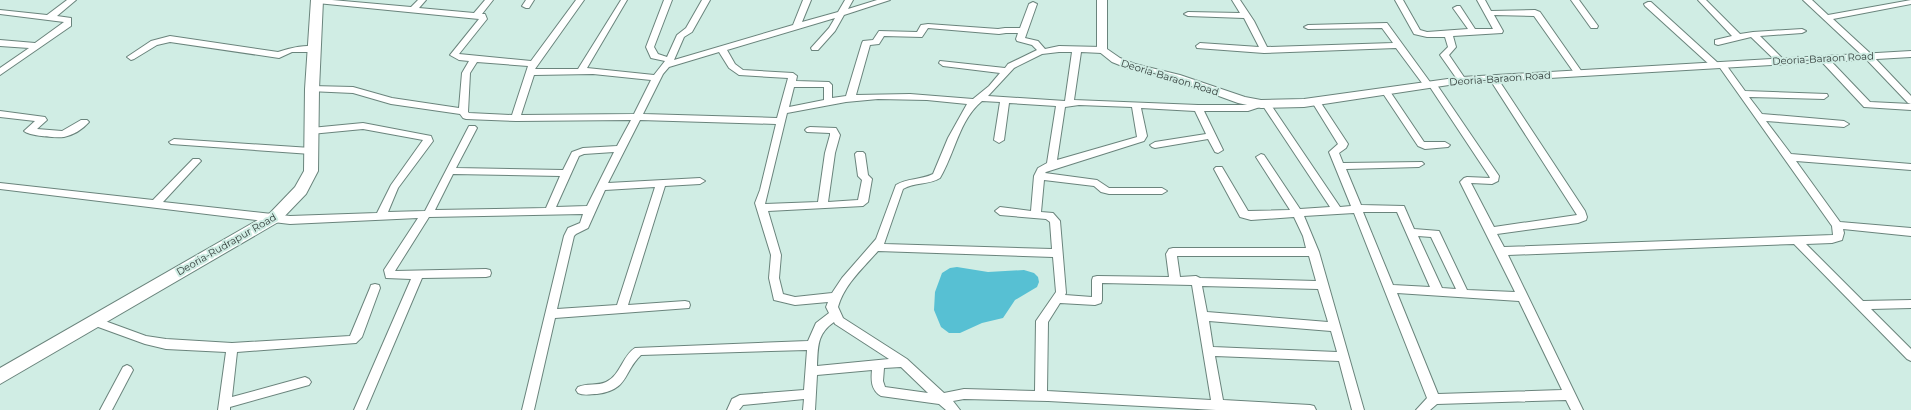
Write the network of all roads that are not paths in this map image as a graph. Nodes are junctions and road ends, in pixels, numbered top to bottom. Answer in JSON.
{"nodes":[{"id":1,"x":72,"y":0,"type":"edge"},
{"id":2,"x":317,"y":0,"type":"edge"},
{"id":3,"x":422,"y":0,"type":"edge"},
{"id":4,"x":489,"y":0,"type":"edge"},
{"id":5,"x":580,"y":0,"type":"edge"},
{"id":6,"x":668,"y":0,"type":"edge"},
{"id":7,"x":706,"y":0,"type":"edge"},
{"id":8,"x":807,"y":0,"type":"edge"},
{"id":9,"x":849,"y":0,"type":"edge"},
{"id":10,"x":886,"y":0,"type":"edge"},
{"id":11,"x":1102,"y":0,"type":"edge"},
{"id":12,"x":1236,"y":0,"type":"edge"},
{"id":13,"x":1399,"y":0,"type":"edge"},
{"id":14,"x":1481,"y":0,"type":"edge"},
{"id":15,"x":1575,"y":0,"type":"edge"},
{"id":16,"x":1702,"y":0,"type":"edge"},
{"id":17,"x":1807,"y":0,"type":"edge"},
{"id":18,"x":366,"y":2,"type":"edge"},
{"id":19,"x":624,"y":2,"type":"dead end"},
{"id":20,"x":1911,"y":2,"type":"edge"},
{"id":21,"x":1033,"y":4,"type":"dead end"},
{"id":22,"x":1648,"y":4,"type":"dead end"},
{"id":23,"x":1457,"y":8,"type":"dead end"},
{"id":24,"x":414,"y":9,"type":"junction"},
{"id":25,"x":0,"y":12,"type":"edge"},
{"id":26,"x":843,"y":13,"type":"junction"},
{"id":27,"x":1489,"y":13,"type":"junction"},
{"id":28,"x":1188,"y":14,"type":"dead end"},
{"id":29,"x":477,"y":15,"type":"junction"},
{"id":30,"x":1246,"y":16,"type":"junction"},
{"id":31,"x":51,"y":18,"type":"junction"},
{"id":32,"x":1827,"y":18,"type":"junction"},
{"id":33,"x":1594,"y":26,"type":"dead end"},
{"id":34,"x":796,"y":27,"type":"junction"},
{"id":35,"x":1308,"y":27,"type":"dead end"},
{"id":36,"x":1023,"y":31,"type":"junction"},
{"id":37,"x":1473,"y":31,"type":"junction"},
{"id":38,"x":1802,"y":31,"type":"dead end"},
{"id":39,"x":1448,"y":34,"type":"junction"},
{"id":40,"x":1753,"y":34,"type":"junction"},
{"id":41,"x":1737,"y":36,"type":"junction"},
{"id":42,"x":1718,"y":42,"type":"dead end"},
{"id":43,"x":0,"y":43,"type":"edge"},
{"id":44,"x":1398,"y":45,"type":"junction"},
{"id":45,"x":36,"y":46,"type":"junction"},
{"id":46,"x":1200,"y":46,"type":"dead end"},
{"id":47,"x":722,"y":48,"type":"junction"},
{"id":48,"x":815,"y":48,"type":"dead end"},
{"id":49,"x":314,"y":49,"type":"junction"},
{"id":50,"x":1077,"y":50,"type":"junction"},
{"id":51,"x":1102,"y":50,"type":"junction"},
{"id":52,"x":1264,"y":50,"type":"junction"},
{"id":53,"x":1042,"y":52,"type":"junction"},
{"id":54,"x":1911,"y":54,"type":"edge"},
{"id":55,"x":1868,"y":56,"type":"junction"},
{"id":56,"x":131,"y":57,"type":"dead end"},
{"id":57,"x":474,"y":59,"type":"junction"},
{"id":58,"x":1824,"y":59,"type":"junction"},
{"id":59,"x":1781,"y":61,"type":"junction"},
{"id":60,"x":669,"y":62,"type":"junction"},
{"id":61,"x":943,"y":63,"type":"dead end"},
{"id":62,"x":1717,"y":64,"type":"junction"},
{"id":63,"x":532,"y":68,"type":"junction"},
{"id":64,"x":581,"y":71,"type":"junction"},
{"id":65,"x":1008,"y":71,"type":"junction"},
{"id":66,"x":0,"y":72,"type":"edge"},
{"id":67,"x":1578,"y":72,"type":"junction"},
{"id":68,"x":657,"y":78,"type":"junction"},
{"id":69,"x":1493,"y":78,"type":"junction"},
{"id":70,"x":1462,"y":80,"type":"junction"},
{"id":71,"x":792,"y":84,"type":"junction"},
{"id":72,"x":1430,"y":85,"type":"junction"},
{"id":73,"x":312,"y":89,"type":"junction"},
{"id":74,"x":1386,"y":92,"type":"junction"},
{"id":75,"x":1742,"y":94,"type":"junction"},
{"id":76,"x":1824,"y":96,"type":"dead end"},
{"id":77,"x":850,"y":99,"type":"junction"},
{"id":78,"x":1005,"y":99,"type":"junction"},
{"id":79,"x":979,"y":100,"type":"junction"},
{"id":80,"x":1911,"y":101,"type":"edge"},
{"id":81,"x":1316,"y":102,"type":"junction"},
{"id":82,"x":828,"y":103,"type":"junction"},
{"id":83,"x":1065,"y":104,"type":"junction"},
{"id":84,"x":1264,"y":104,"type":"junction"},
{"id":85,"x":1136,"y":105,"type":"junction"},
{"id":86,"x":1911,"y":107,"type":"edge"},
{"id":87,"x":1198,"y":108,"type":"junction"},
{"id":88,"x":783,"y":111,"type":"junction"},
{"id":89,"x":464,"y":112,"type":"junction"},
{"id":90,"x":0,"y":114,"type":"edge"},
{"id":91,"x":637,"y":117,"type":"junction"},
{"id":92,"x":1759,"y":117,"type":"junction"},
{"id":93,"x":516,"y":118,"type":"junction"},
{"id":94,"x":780,"y":121,"type":"junction"},
{"id":95,"x":84,"y":122,"type":"dead end"},
{"id":96,"x":1844,"y":124,"type":"dead end"},
{"id":97,"x":472,"y":128,"type":"dead end"},
{"id":98,"x":810,"y":130,"type":"dead end"},
{"id":99,"x":311,"y":131,"type":"junction"},
{"id":100,"x":1211,"y":136,"type":"junction"},
{"id":101,"x":999,"y":140,"type":"dead end"},
{"id":102,"x":174,"y":142,"type":"dead end"},
{"id":103,"x":1155,"y":145,"type":"dead end"},
{"id":104,"x":1445,"y":145,"type":"dead end"},
{"id":105,"x":621,"y":149,"type":"junction"},
{"id":106,"x":1218,"y":150,"type":"dead end"},
{"id":107,"x":311,"y":151,"type":"junction"},
{"id":108,"x":860,"y":154,"type":"dead end"},
{"id":109,"x":1261,"y":156,"type":"dead end"},
{"id":110,"x":1787,"y":157,"type":"junction"},
{"id":111,"x":196,"y":161,"type":"dead end"},
{"id":112,"x":1419,"y":164,"type":"dead end"},
{"id":113,"x":1052,"y":165,"type":"junction"},
{"id":114,"x":1340,"y":166,"type":"junction"},
{"id":115,"x":1911,"y":167,"type":"edge"},
{"id":116,"x":1218,"y":169,"type":"dead end"},
{"id":117,"x":450,"y":171,"type":"junction"},
{"id":118,"x":566,"y":173,"type":"junction"},
{"id":119,"x":1039,"y":176,"type":"junction"},
{"id":120,"x":700,"y":181,"type":"dead end"},
{"id":121,"x":661,"y":184,"type":"junction"},
{"id":122,"x":0,"y":186,"type":"edge"},
{"id":123,"x":602,"y":187,"type":"junction"},
{"id":124,"x":1162,"y":191,"type":"dead end"},
{"id":125,"x":155,"y":204,"type":"junction"},
{"id":126,"x":822,"y":206,"type":"junction"},
{"id":127,"x":762,"y":208,"type":"junction"},
{"id":128,"x":590,"y":209,"type":"junction"},
{"id":129,"x":1357,"y":209,"type":"junction"},
{"id":130,"x":549,"y":210,"type":"junction"},
{"id":131,"x":1337,"y":210,"type":"junction"},
{"id":132,"x":1000,"y":211,"type":"dead end"},
{"id":133,"x":1297,"y":213,"type":"junction"},
{"id":134,"x":427,"y":214,"type":"junction"},
{"id":135,"x":1036,"y":214,"type":"junction"},
{"id":136,"x":381,"y":216,"type":"junction"},
{"id":137,"x":275,"y":218,"type":"junction"},
{"id":138,"x":1836,"y":225,"type":"junction"},
{"id":139,"x":1491,"y":231,"type":"junction"},
{"id":140,"x":1411,"y":232,"type":"junction"},
{"id":141,"x":1911,"y":232,"type":"edge"},
{"id":142,"x":1796,"y":240,"type":"junction"},
{"id":143,"x":875,"y":247,"type":"junction"},
{"id":144,"x":1500,"y":251,"type":"junction"},
{"id":145,"x":1314,"y":252,"type":"junction"},
{"id":146,"x":1058,"y":253,"type":"junction"},
{"id":147,"x":486,"y":272,"type":"dead end"},
{"id":148,"x":418,"y":275,"type":"junction"},
{"id":149,"x":1175,"y":280,"type":"junction"},
{"id":150,"x":1196,"y":280,"type":"junction"},
{"id":151,"x":1324,"y":285,"type":"junction"},
{"id":152,"x":375,"y":288,"type":"dead end"},
{"id":153,"x":1390,"y":289,"type":"junction"},
{"id":154,"x":1438,"y":292,"type":"junction"},
{"id":155,"x":1464,"y":294,"type":"junction"},
{"id":156,"x":835,"y":297,"type":"junction"},
{"id":157,"x":1522,"y":297,"type":"junction"},
{"id":158,"x":1058,"y":299,"type":"junction"},
{"id":159,"x":1911,"y":304,"type":"edge"},
{"id":160,"x":685,"y":305,"type":"dead end"},
{"id":161,"x":1860,"y":305,"type":"junction"},
{"id":162,"x":621,"y":310,"type":"junction"},
{"id":163,"x":550,"y":314,"type":"junction"},
{"id":164,"x":836,"y":314,"type":"junction"},
{"id":165,"x":1202,"y":316,"type":"junction"},
{"id":166,"x":94,"y":321,"type":"junction"},
{"id":167,"x":1336,"y":327,"type":"junction"},
{"id":168,"x":813,"y":345,"type":"junction"},
{"id":169,"x":232,"y":348,"type":"junction"},
{"id":170,"x":1208,"y":352,"type":"junction"},
{"id":171,"x":1911,"y":356,"type":"edge"},
{"id":172,"x":1344,"y":357,"type":"junction"},
{"id":173,"x":903,"y":362,"type":"junction"},
{"id":174,"x":879,"y":364,"type":"junction"},
{"id":175,"x":127,"y":370,"type":"dead end"},
{"id":176,"x":812,"y":370,"type":"junction"},
{"id":177,"x":0,"y":376,"type":"edge"},
{"id":178,"x":305,"y":382,"type":"dead end"},
{"id":179,"x":582,"y":390,"type":"dead end"},
{"id":180,"x":810,"y":394,"type":"junction"},
{"id":181,"x":1568,"y":395,"type":"junction"},
{"id":182,"x":1041,"y":396,"type":"junction"},
{"id":183,"x":1434,"y":398,"type":"junction"},
{"id":184,"x":941,"y":399,"type":"junction"},
{"id":185,"x":1218,"y":405,"type":"junction"},
{"id":186,"x":224,"y":407,"type":"edge"},
{"id":187,"x":106,"y":410,"type":"edge"},
{"id":188,"x":360,"y":410,"type":"edge"},
{"id":189,"x":528,"y":410,"type":"edge"},
{"id":190,"x":733,"y":410,"type":"edge"},
{"id":191,"x":809,"y":410,"type":"edge"},
{"id":192,"x":954,"y":410,"type":"edge"},
{"id":193,"x":1310,"y":410,"type":"edge"},
{"id":194,"x":1358,"y":410,"type":"edge"},
{"id":195,"x":1422,"y":410,"type":"edge"},
{"id":196,"x":1577,"y":410,"type":"edge"}],
"edges":[{"from":1,"to":31,"type":"street"},
{"from":2,"to":18,"type":"street"},
{"from":2,"to":49,"type":"main road","name":"Deoria-Rudrapur Road"},
{"from":3,"to":24,"type":"street"},
{"from":4,"to":29,"type":"street"},
{"from":5,"to":63,"type":"street"},
{"from":6,"to":60,"type":"street"},
{"from":7,"to":60,"type":"street"},
{"from":8,"to":34,"type":"street"},
{"from":9,"to":26,"type":"street"},
{"from":10,"to":26,"type":"street"},
{"from":11,"to":51,"type":"street"},
{"from":12,"to":30,"type":"street"},
{"from":13,"to":39,"type":"street"},
{"from":14,"to":27,"type":"street"},
{"from":15,"to":33,"type":"street"},
{"from":16,"to":41,"type":"street"},
{"from":17,"to":32,"type":"street"},
{"from":18,"to":24,"type":"street"},
{"from":19,"to":64,"type":"street"},
{"from":20,"to":32,"type":"street"},
{"from":21,"to":36,"type":"street"},
{"from":22,"to":62,"type":"street"},
{"from":23,"to":37,"type":"street"},
{"from":24,"to":29,"type":"street"},
{"from":25,"to":31,"type":"street"},
{"from":26,"to":34,"type":"street"},
{"from":26,"to":48,"type":"street"},
{"from":27,"to":37,"type":"street"},
{"from":27,"to":67,"type":"street"},
{"from":28,"to":30,"type":"street"},
{"from":29,"to":57,"type":"street"},
{"from":30,"to":52,"type":"street"},
{"from":31,"to":45,"type":"street"},
{"from":32,"to":55,"type":"street"},
{"from":34,"to":47,"type":"street"},
{"from":35,"to":44,"type":"street"},
{"from":36,"to":53,"type":"street"},
{"from":36,"to":77,"type":"street"},
{"from":37,"to":39,"type":"street"},
{"from":38,"to":40,"type":"street"},
{"from":39,"to":70,"type":"street"},
{"from":40,"to":41,"type":"street"},
{"from":40,"to":59,"type":"street"},
{"from":41,"to":42,"type":"street"},
{"from":43,"to":45,"type":"street"},
{"from":44,"to":52,"type":"street"},
{"from":44,"to":72,"type":"street"},
{"from":45,"to":66,"type":"street"},
{"from":46,"to":52,"type":"street"},
{"from":47,"to":60,"type":"street"},
{"from":47,"to":71,"type":"street"},
{"from":49,"to":56,"type":"street"},
{"from":49,"to":73,"type":"main road","name":"Deoria-Rudrapur Road"},
{"from":50,"to":51,"type":"street"},
{"from":50,"to":53,"type":"street"},
{"from":50,"to":83,"type":"street"},
{"from":51,"to":84,"type":"street","name":"Deoria-Baraon Road"},
{"from":53,"to":65,"type":"street"},
{"from":54,"to":55,"type":"street","name":"Deoria-Baraon Road"},
{"from":55,"to":58,"type":"street","name":"Deoria-Baraon Road"},
{"from":55,"to":80,"type":"street"},
{"from":57,"to":63,"type":"street"},
{"from":57,"to":89,"type":"street"},
{"from":58,"to":59,"type":"street","name":"Deoria-Baraon Road"},
{"from":58,"to":86,"type":"street"},
{"from":59,"to":62,"type":"street","name":"Deoria-Baraon Road"},
{"from":60,"to":68,"type":"street"},
{"from":61,"to":65,"type":"street"},
{"from":62,"to":67,"type":"street","name":"Deoria-Baraon Road"},
{"from":62,"to":75,"type":"street"},
{"from":63,"to":64,"type":"street"},
{"from":63,"to":93,"type":"street"},
{"from":64,"to":68,"type":"street"},
{"from":65,"to":79,"type":"street"},
{"from":67,"to":69,"type":"street","name":"Deoria-Baraon Road"},
{"from":68,"to":91,"type":"street"},
{"from":69,"to":70,"type":"street","name":"Deoria-Baraon Road"},
{"from":69,"to":139,"type":"street"},
{"from":70,"to":72,"type":"street","name":"Deoria-Baraon Road"},
{"from":71,"to":82,"type":"street"},
{"from":71,"to":88,"type":"street"},
{"from":72,"to":74,"type":"street","name":"Deoria-Baraon Road"},
{"from":72,"to":139,"type":"street"},
{"from":73,"to":89,"type":"street"},
{"from":73,"to":99,"type":"main road","name":"Deoria-Rudrapur Road"},
{"from":74,"to":81,"type":"street","name":"Deoria-Baraon Road"},
{"from":74,"to":104,"type":"street"},
{"from":75,"to":76,"type":"street"},
{"from":75,"to":92,"type":"street"},
{"from":77,"to":79,"type":"street"},
{"from":77,"to":82,"type":"street"},
{"from":78,"to":79,"type":"street"},
{"from":78,"to":83,"type":"street"},
{"from":78,"to":101,"type":"street"},
{"from":79,"to":143,"type":"street"},
{"from":81,"to":84,"type":"street","name":"Deoria-Baraon Road"},
{"from":81,"to":114,"type":"street"},
{"from":82,"to":88,"type":"street"},
{"from":83,"to":85,"type":"street"},
{"from":83,"to":113,"type":"street"},
{"from":84,"to":87,"type":"street"},
{"from":84,"to":131,"type":"street"},
{"from":85,"to":87,"type":"street"},
{"from":85,"to":113,"type":"street"},
{"from":87,"to":100,"type":"street"},
{"from":88,"to":94,"type":"street"},
{"from":89,"to":93,"type":"street"},
{"from":90,"to":95,"type":"street"},
{"from":91,"to":93,"type":"street"},
{"from":91,"to":94,"type":"street"},
{"from":91,"to":105,"type":"street"},
{"from":92,"to":96,"type":"street"},
{"from":92,"to":110,"type":"street"},
{"from":94,"to":127,"type":"street"},
{"from":97,"to":117,"type":"street"},
{"from":98,"to":126,"type":"street"},
{"from":99,"to":107,"type":"main road","name":"Deoria-Rudrapur Road"},
{"from":99,"to":136,"type":"street"},
{"from":100,"to":103,"type":"street"},
{"from":100,"to":106,"type":"street"},
{"from":102,"to":107,"type":"street"},
{"from":105,"to":118,"type":"street"},
{"from":105,"to":123,"type":"street"},
{"from":107,"to":137,"type":"main road","name":"Deoria-Rudrapur Road"},
{"from":108,"to":126,"type":"street"},
{"from":109,"to":133,"type":"street"},
{"from":110,"to":115,"type":"street"},
{"from":110,"to":138,"type":"street"},
{"from":111,"to":125,"type":"street"},
{"from":112,"to":114,"type":"street"},
{"from":113,"to":119,"type":"street"},
{"from":114,"to":129,"type":"street"},
{"from":116,"to":133,"type":"street"},
{"from":117,"to":118,"type":"street"},
{"from":117,"to":134,"type":"street"},
{"from":118,"to":130,"type":"street"},
{"from":119,"to":124,"type":"street"},
{"from":119,"to":135,"type":"street"},
{"from":120,"to":121,"type":"street"},
{"from":121,"to":123,"type":"street"},
{"from":121,"to":162,"type":"street"},
{"from":122,"to":125,"type":"street"},
{"from":123,"to":128,"type":"street"},
{"from":125,"to":137,"type":"street"},
{"from":126,"to":127,"type":"street"},
{"from":127,"to":156,"type":"street"},
{"from":128,"to":130,"type":"street"},
{"from":128,"to":163,"type":"street"},
{"from":129,"to":131,"type":"street"},
{"from":129,"to":140,"type":"street"},
{"from":129,"to":153,"type":"street"},
{"from":130,"to":134,"type":"street"},
{"from":131,"to":133,"type":"street"},
{"from":132,"to":135,"type":"street"},
{"from":133,"to":145,"type":"street"},
{"from":134,"to":136,"type":"street"},
{"from":134,"to":148,"type":"street"},
{"from":135,"to":146,"type":"street"},
{"from":136,"to":137,"type":"street"},
{"from":137,"to":166,"type":"main road","name":"Deoria-Rudrapur Road"},
{"from":138,"to":141,"type":"street"},
{"from":138,"to":142,"type":"street"},
{"from":139,"to":144,"type":"street"},
{"from":140,"to":154,"type":"street"},
{"from":140,"to":155,"type":"street"},
{"from":142,"to":144,"type":"street"},
{"from":142,"to":161,"type":"street"},
{"from":143,"to":146,"type":"street"},
{"from":143,"to":156,"type":"street"},
{"from":144,"to":157,"type":"street"},
{"from":145,"to":149,"type":"street"},
{"from":145,"to":151,"type":"street"},
{"from":146,"to":158,"type":"street"},
{"from":147,"to":148,"type":"street"},
{"from":148,"to":188,"type":"street"},
{"from":149,"to":150,"type":"street"},
{"from":149,"to":158,"type":"street"},
{"from":150,"to":151,"type":"street"},
{"from":150,"to":165,"type":"street"},
{"from":151,"to":167,"type":"street"},
{"from":152,"to":169,"type":"street"},
{"from":153,"to":154,"type":"street"},
{"from":153,"to":183,"type":"street"},
{"from":154,"to":155,"type":"street"},
{"from":155,"to":157,"type":"street"},
{"from":156,"to":164,"type":"street"},
{"from":157,"to":181,"type":"street"},
{"from":158,"to":182,"type":"street"},
{"from":159,"to":161,"type":"street"},
{"from":160,"to":162,"type":"street"},
{"from":161,"to":171,"type":"street"},
{"from":162,"to":163,"type":"street"},
{"from":163,"to":189,"type":"street"},
{"from":164,"to":168,"type":"street"},
{"from":164,"to":173,"type":"street"},
{"from":165,"to":167,"type":"street"},
{"from":165,"to":170,"type":"street"},
{"from":166,"to":169,"type":"street"},
{"from":166,"to":177,"type":"main road","name":"Deoria-Rudrapur Road"},
{"from":167,"to":172,"type":"street"},
{"from":168,"to":176,"type":"street"},
{"from":168,"to":179,"type":"street"},
{"from":169,"to":186,"type":"street"},
{"from":170,"to":172,"type":"street"},
{"from":170,"to":185,"type":"street"},
{"from":172,"to":194,"type":"street"},
{"from":173,"to":174,"type":"street"},
{"from":173,"to":184,"type":"street"},
{"from":174,"to":176,"type":"street"},
{"from":174,"to":184,"type":"street"},
{"from":175,"to":187,"type":"street"},
{"from":176,"to":180,"type":"street"},
{"from":178,"to":186,"type":"street"},
{"from":180,"to":190,"type":"street"},
{"from":180,"to":191,"type":"street"},
{"from":181,"to":183,"type":"street"},
{"from":181,"to":196,"type":"street"},
{"from":182,"to":184,"type":"street"},
{"from":182,"to":185,"type":"street"},
{"from":183,"to":195,"type":"street"},
{"from":184,"to":192,"type":"street"},
{"from":185,"to":193,"type":"street"}]}
